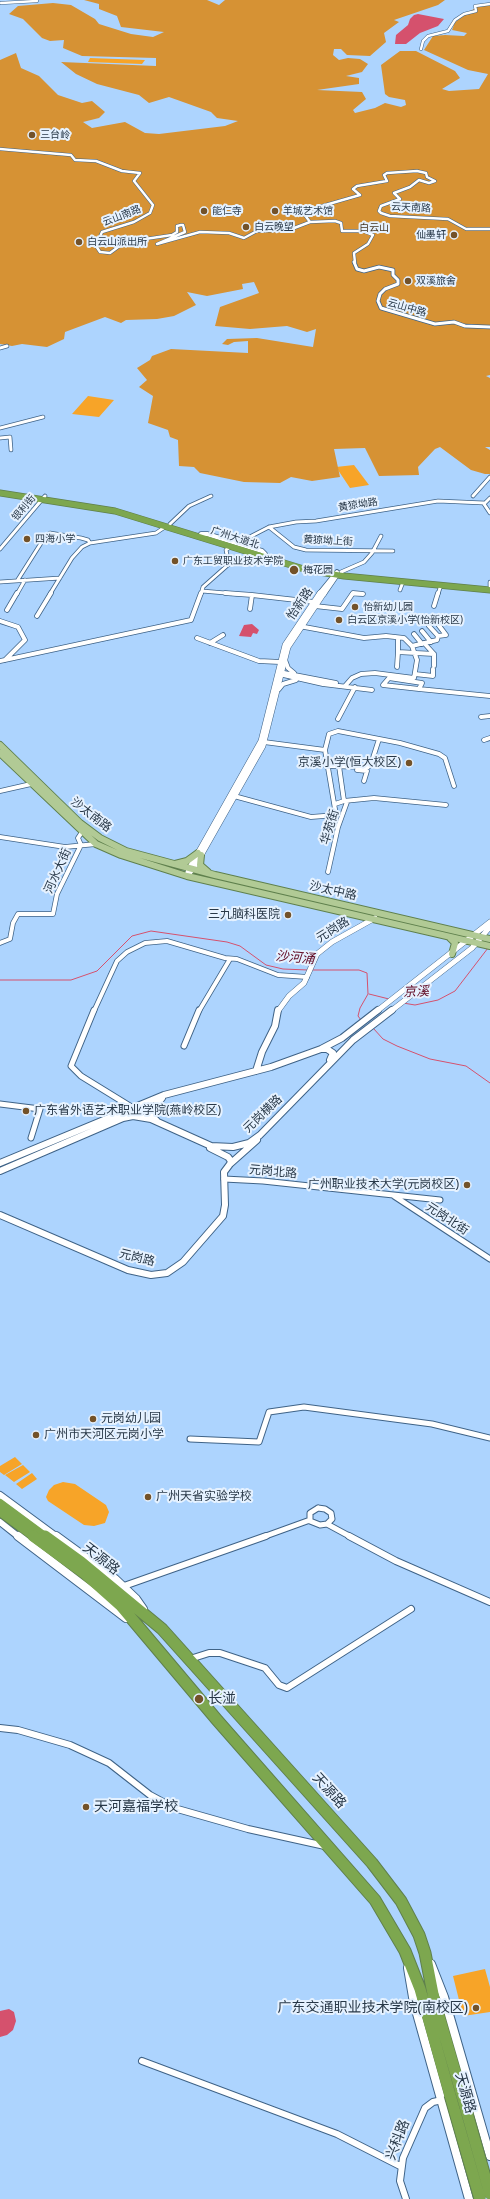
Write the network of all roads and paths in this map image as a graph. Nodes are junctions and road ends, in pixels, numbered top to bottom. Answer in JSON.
{"nodes":[{"id":1,"x":37,"y":1,"type":"dead end"},
{"id":2,"x":1,"y":3,"type":"dead end"},
{"id":3,"x":490,"y":4,"type":"edge"},
{"id":4,"x":421,"y":49,"type":"dead end"},
{"id":5,"x":0,"y":149,"type":"edge"},
{"id":6,"x":310,"y":222,"type":"junction"},
{"id":7,"x":490,"y":229,"type":"edge"},
{"id":8,"x":490,"y":327,"type":"edge"},
{"id":9,"x":7,"y":346,"type":"dead end"},
{"id":10,"x":0,"y":348,"type":"edge"},
{"id":11,"x":43,"y":417,"type":"dead end"},
{"id":12,"x":0,"y":428,"type":"edge"},
{"id":13,"x":0,"y":438,"type":"edge"},
{"id":14,"x":11,"y":450,"type":"dead end"},
{"id":15,"x":490,"y":477,"type":"edge"},
{"id":16,"x":0,"y":489,"type":"edge"},
{"id":17,"x":0,"y":493,"type":"edge"},
{"id":18,"x":27,"y":495,"type":"junction"},
{"id":19,"x":211,"y":496,"type":"dead end"},
{"id":20,"x":472,"y":496,"type":"dead end"},
{"id":21,"x":43,"y":497,"type":"junction"},
{"id":22,"x":490,"y":498,"type":"edge"},
{"id":23,"x":484,"y":503,"type":"junction"},
{"id":24,"x":490,"y":514,"type":"edge"},
{"id":25,"x":168,"y":525,"type":"junction"},
{"id":26,"x":269,"y":527,"type":"junction"},
{"id":27,"x":201,"y":534,"type":"junction"},
{"id":28,"x":381,"y":536,"type":"dead end"},
{"id":29,"x":90,"y":543,"type":"junction"},
{"id":30,"x":238,"y":543,"type":"junction"},
{"id":31,"x":230,"y":547,"type":"junction"},
{"id":32,"x":0,"y":549,"type":"edge"},
{"id":33,"x":371,"y":551,"type":"junction"},
{"id":34,"x":393,"y":551,"type":"dead end"},
{"id":35,"x":265,"y":554,"type":"junction"},
{"id":36,"x":337,"y":573,"type":"junction"},
{"id":37,"x":60,"y":578,"type":"junction"},
{"id":38,"x":25,"y":580,"type":"junction"},
{"id":39,"x":17,"y":581,"type":"junction"},
{"id":40,"x":0,"y":582,"type":"edge"},
{"id":41,"x":403,"y":582,"type":"junction"},
{"id":42,"x":441,"y":585,"type":"junction"},
{"id":43,"x":490,"y":586,"type":"edge"},
{"id":44,"x":400,"y":590,"type":"dead end"},
{"id":45,"x":202,"y":591,"type":"junction"},
{"id":46,"x":363,"y":594,"type":"dead end"},
{"id":47,"x":252,"y":595,"type":"junction"},
{"id":48,"x":314,"y":604,"type":"junction"},
{"id":49,"x":431,"y":607,"type":"dead end"},
{"id":50,"x":250,"y":609,"type":"dead end"},
{"id":51,"x":7,"y":610,"type":"dead end"},
{"id":52,"x":37,"y":616,"type":"dead end"},
{"id":53,"x":0,"y":620,"type":"edge"},
{"id":54,"x":437,"y":623,"type":"dead end"},
{"id":55,"x":299,"y":626,"type":"junction"},
{"id":56,"x":428,"y":626,"type":"dead end"},
{"id":57,"x":422,"y":631,"type":"dead end"},
{"id":58,"x":414,"y":634,"type":"dead end"},
{"id":59,"x":223,"y":635,"type":"dead end"},
{"id":60,"x":438,"y":636,"type":"junction"},
{"id":61,"x":197,"y":638,"type":"dead end"},
{"id":62,"x":398,"y":638,"type":"junction"},
{"id":63,"x":431,"y":642,"type":"junction"},
{"id":64,"x":210,"y":643,"type":"junction"},
{"id":65,"x":423,"y":643,"type":"junction"},
{"id":66,"x":412,"y":646,"type":"junction"},
{"id":67,"x":398,"y":652,"type":"junction"},
{"id":68,"x":414,"y":653,"type":"junction"},
{"id":69,"x":434,"y":654,"type":"junction"},
{"id":70,"x":5,"y":660,"type":"junction"},
{"id":71,"x":0,"y":661,"type":"edge"},
{"id":72,"x":282,"y":661,"type":"junction"},
{"id":73,"x":398,"y":667,"type":"dead end"},
{"id":74,"x":280,"y":674,"type":"junction"},
{"id":75,"x":415,"y":674,"type":"junction"},
{"id":76,"x":300,"y":676,"type":"junction"},
{"id":77,"x":433,"y":676,"type":"junction"},
{"id":78,"x":302,"y":680,"type":"junction"},
{"id":79,"x":278,"y":681,"type":"junction"},
{"id":80,"x":432,"y":681,"type":"dead end"},
{"id":81,"x":345,"y":686,"type":"junction"},
{"id":82,"x":355,"y":687,"type":"junction"},
{"id":83,"x":279,"y":689,"type":"junction"},
{"id":84,"x":419,"y":689,"type":"junction"},
{"id":85,"x":372,"y":690,"type":"dead end"},
{"id":86,"x":490,"y":696,"type":"edge"},
{"id":87,"x":490,"y":716,"type":"edge"},
{"id":88,"x":481,"y":717,"type":"dead end"},
{"id":89,"x":338,"y":719,"type":"dead end"},
{"id":90,"x":490,"y":738,"type":"edge"},
{"id":91,"x":379,"y":739,"type":"junction"},
{"id":92,"x":484,"y":740,"type":"dead end"},
{"id":93,"x":264,"y":742,"type":"junction"},
{"id":94,"x":0,"y":745,"type":"edge"},
{"id":95,"x":325,"y":750,"type":"junction"},
{"id":96,"x":0,"y":753,"type":"edge"},
{"id":97,"x":326,"y":766,"type":"junction"},
{"id":98,"x":339,"y":768,"type":"junction"},
{"id":99,"x":364,"y":781,"type":"dead end"},
{"id":100,"x":31,"y":784,"type":"junction"},
{"id":101,"x":454,"y":786,"type":"dead end"},
{"id":102,"x":0,"y":791,"type":"edge"},
{"id":103,"x":234,"y":796,"type":"junction"},
{"id":104,"x":344,"y":801,"type":"junction"},
{"id":105,"x":334,"y":804,"type":"junction"},
{"id":106,"x":446,"y":805,"type":"dead end"},
{"id":107,"x":82,"y":832,"type":"junction"},
{"id":108,"x":0,"y":837,"type":"edge"},
{"id":109,"x":96,"y":844,"type":"junction"},
{"id":110,"x":81,"y":845,"type":"junction"},
{"id":111,"x":199,"y":854,"type":"junction"},
{"id":112,"x":166,"y":863,"type":"junction"},
{"id":113,"x":189,"y":871,"type":"junction"},
{"id":114,"x":328,"y":872,"type":"dead end"},
{"id":115,"x":215,"y":875,"type":"junction"},
{"id":116,"x":254,"y":884,"type":"junction"},
{"id":117,"x":235,"y":887,"type":"junction"},
{"id":118,"x":375,"y":918,"type":"junction"},
{"id":119,"x":490,"y":922,"type":"edge"},
{"id":120,"x":490,"y":927,"type":"edge"},
{"id":121,"x":447,"y":935,"type":"junction"},
{"id":122,"x":473,"y":935,"type":"junction"},
{"id":123,"x":478,"y":940,"type":"junction"},
{"id":124,"x":468,"y":941,"type":"junction"},
{"id":125,"x":489,"y":942,"type":"edge"},
{"id":126,"x":0,"y":943,"type":"edge"},
{"id":127,"x":452,"y":954,"type":"junction"},
{"id":128,"x":230,"y":959,"type":"junction"},
{"id":129,"x":439,"y":963,"type":"junction"},
{"id":130,"x":440,"y":972,"type":"junction"},
{"id":131,"x":309,"y":974,"type":"junction"},
{"id":132,"x":342,"y":1038,"type":"junction"},
{"id":133,"x":353,"y":1040,"type":"junction"},
{"id":134,"x":184,"y":1046,"type":"dead end"},
{"id":135,"x":321,"y":1049,"type":"junction"},
{"id":136,"x":325,"y":1068,"type":"junction"},
{"id":137,"x":256,"y":1071,"type":"junction"},
{"id":138,"x":164,"y":1096,"type":"junction"},
{"id":139,"x":0,"y":1104,"type":"edge"},
{"id":140,"x":133,"y":1108,"type":"junction"},
{"id":141,"x":122,"y":1118,"type":"junction"},
{"id":142,"x":160,"y":1123,"type":"junction"},
{"id":143,"x":260,"y":1135,"type":"junction"},
{"id":144,"x":31,"y":1138,"type":"dead end"},
{"id":145,"x":204,"y":1144,"type":"junction"},
{"id":146,"x":0,"y":1163,"type":"edge"},
{"id":147,"x":230,"y":1164,"type":"junction"},
{"id":148,"x":0,"y":1171,"type":"edge"},
{"id":149,"x":224,"y":1179,"type":"junction"},
{"id":150,"x":392,"y":1195,"type":"junction"},
{"id":151,"x":440,"y":1200,"type":"dead end"},
{"id":152,"x":0,"y":1215,"type":"edge"},
{"id":153,"x":490,"y":1259,"type":"edge"},
{"id":154,"x":490,"y":1438,"type":"edge"},
{"id":155,"x":190,"y":1439,"type":"dead end"},
{"id":156,"x":0,"y":1495,"type":"edge"},
{"id":157,"x":0,"y":1503,"type":"edge"},
{"id":158,"x":0,"y":1512,"type":"edge"},
{"id":159,"x":310,"y":1520,"type":"junction"},
{"id":160,"x":0,"y":1522,"type":"edge"},
{"id":161,"x":327,"y":1524,"type":"junction"},
{"id":162,"x":63,"y":1553,"type":"junction"},
{"id":163,"x":124,"y":1586,"type":"junction"},
{"id":164,"x":490,"y":1602,"type":"edge"},
{"id":165,"x":411,"y":1609,"type":"dead end"},
{"id":166,"x":147,"y":1615,"type":"junction"},
{"id":167,"x":142,"y":1633,"type":"junction"},
{"id":168,"x":190,"y":1659,"type":"junction"},
{"id":169,"x":0,"y":1728,"type":"edge"},
{"id":170,"x":332,"y":1847,"type":"junction"},
{"id":171,"x":425,"y":1953,"type":"junction"},
{"id":172,"x":142,"y":2061,"type":"dead end"},
{"id":173,"x":451,"y":2096,"type":"junction"},
{"id":174,"x":490,"y":2156,"type":"edge"},
{"id":175,"x":459,"y":2163,"type":"junction"},
{"id":176,"x":400,"y":2166,"type":"junction"},
{"id":177,"x":490,"y":2194,"type":"edge"},
{"id":178,"x":406,"y":2199,"type":"edge"},
{"id":179,"x":469,"y":2199,"type":"edge"},
{"id":180,"x":480,"y":2199,"type":"edge"}],
"edges":[{"from":1,"to":2,"type":"street"},
{"from":3,"to":4,"type":"street"},
{"from":5,"to":6,"type":"street","name":"云山南路"},
{"from":6,"to":7,"type":"street","name":"云天南路"},
{"from":6,"to":8,"type":"street","name":"云山中路"},
{"from":9,"to":10,"type":"street"},
{"from":11,"to":12,"type":"street"},
{"from":13,"to":14,"type":"street"},
{"from":15,"to":20,"type":"street"},
{"from":16,"to":18,"type":"highway","name":"广州大道北"},
{"from":17,"to":18,"type":"highway","name":"广州大道北"},
{"from":18,"to":21,"type":"highway","name":"广州大道北"},
{"from":19,"to":25,"type":"street"},
{"from":21,"to":25,"type":"highway","name":"广州大道北"},
{"from":21,"to":32,"type":"street","name":"银利街"},
{"from":22,"to":23,"type":"street"},
{"from":23,"to":24,"type":"street"},
{"from":23,"to":26,"type":"street","name":"黄猄坳路"},
{"from":25,"to":27,"type":"highway","name":"广州大道北"},
{"from":25,"to":29,"type":"street"},
{"from":25,"to":31,"type":"highway","name":"广州大道北"},
{"from":26,"to":30,"type":"street","name":"黄猄坳路"},
{"from":26,"to":33,"type":"street","name":"黄猄坳上街"},
{"from":27,"to":30,"type":"main road"},
{"from":27,"to":35,"type":"highway","name":"广州大道北"},
{"from":28,"to":33,"type":"street"},
{"from":29,"to":37,"type":"street"},
{"from":29,"to":39,"type":"street"},
{"from":30,"to":35,"type":"main road"},
{"from":31,"to":36,"type":"highway","name":"广州大道北"},
{"from":31,"to":45,"type":"street"},
{"from":33,"to":34,"type":"street","name":"黄猄坳上街"},
{"from":33,"to":36,"type":"street"},
{"from":35,"to":36,"type":"highway","name":"广州大道北"},
{"from":36,"to":41,"type":"highway","name":"广州大道北"},
{"from":36,"to":43,"type":"highway","name":"广州大道北"},
{"from":36,"to":48,"type":"main road","name":"怡新路"},
{"from":37,"to":38,"type":"street"},
{"from":37,"to":52,"type":"street"},
{"from":38,"to":39,"type":"street"},
{"from":38,"to":51,"type":"street"},
{"from":39,"to":40,"type":"street"},
{"from":41,"to":42,"type":"highway","name":"广州大道北"},
{"from":41,"to":44,"type":"street"},
{"from":42,"to":43,"type":"highway","name":"广州大道北"},
{"from":42,"to":49,"type":"street"},
{"from":45,"to":47,"type":"street"},
{"from":45,"to":70,"type":"street"},
{"from":46,"to":48,"type":"street"},
{"from":47,"to":48,"type":"street"},
{"from":47,"to":50,"type":"street"},
{"from":48,"to":55,"type":"main road","name":"怡新路"},
{"from":53,"to":70,"type":"street"},
{"from":54,"to":60,"type":"street"},
{"from":55,"to":62,"type":"street"},
{"from":55,"to":72,"type":"main road","name":"怡新路"},
{"from":56,"to":60,"type":"street"},
{"from":57,"to":63,"type":"street"},
{"from":58,"to":65,"type":"street"},
{"from":59,"to":64,"type":"street"},
{"from":60,"to":63,"type":"street"},
{"from":61,"to":64,"type":"street"},
{"from":62,"to":66,"type":"street"},
{"from":62,"to":67,"type":"street"},
{"from":63,"to":65,"type":"street"},
{"from":64,"to":72,"type":"street"},
{"from":65,"to":66,"type":"street"},
{"from":65,"to":69,"type":"street"},
{"from":66,"to":68,"type":"street"},
{"from":67,"to":68,"type":"street"},
{"from":67,"to":73,"type":"street"},
{"from":68,"to":69,"type":"street"},
{"from":68,"to":75,"type":"street"},
{"from":69,"to":77,"type":"street"},
{"from":70,"to":71,"type":"street"},
{"from":72,"to":74,"type":"main road","name":"怡新路"},
{"from":72,"to":76,"type":"street"},
{"from":74,"to":76,"type":"street"},
{"from":74,"to":78,"type":"street"},
{"from":74,"to":79,"type":"main road","name":"怡新路"},
{"from":75,"to":77,"type":"street"},
{"from":75,"to":81,"type":"street"},
{"from":76,"to":81,"type":"street"},
{"from":77,"to":80,"type":"street"},
{"from":78,"to":81,"type":"street"},
{"from":78,"to":83,"type":"street"},
{"from":79,"to":83,"type":"main road","name":"怡新路"},
{"from":79,"to":111,"type":"main road","name":"怡新路"},
{"from":81,"to":82,"type":"street"},
{"from":82,"to":85,"type":"street"},
{"from":82,"to":89,"type":"street"},
{"from":83,"to":93,"type":"main road","name":"怡新路"},
{"from":84,"to":84,"type":"street"},
{"from":84,"to":86,"type":"street"},
{"from":87,"to":88,"type":"street"},
{"from":90,"to":92,"type":"street"},
{"from":91,"to":95,"type":"street"},
{"from":91,"to":98,"type":"street"},
{"from":91,"to":101,"type":"street"},
{"from":93,"to":95,"type":"street"},
{"from":93,"to":103,"type":"main road","name":"怡新路"},
{"from":94,"to":112,"type":"main road","name":"沙太南路"},
{"from":95,"to":97,"type":"street"},
{"from":96,"to":100,"type":"main road","name":"沙太南路"},
{"from":97,"to":98,"type":"street"},
{"from":97,"to":105,"type":"street"},
{"from":98,"to":99,"type":"street"},
{"from":98,"to":104,"type":"street","name":"华苑街"},
{"from":100,"to":102,"type":"street"},
{"from":100,"to":107,"type":"main road","name":"沙太南路"},
{"from":103,"to":105,"type":"street"},
{"from":103,"to":111,"type":"main road","name":"怡新路"},
{"from":104,"to":105,"type":"street"},
{"from":104,"to":106,"type":"street"},
{"from":104,"to":114,"type":"street","name":"华苑街"},
{"from":107,"to":109,"type":"main road","name":"沙太南路"},
{"from":107,"to":110,"type":"street"},
{"from":108,"to":110,"type":"street"},
{"from":109,"to":110,"type":"street"},
{"from":109,"to":113,"type":"main road","name":"沙太南路"},
{"from":110,"to":126,"type":"street","name":"河水大街"},
{"from":111,"to":112,"type":"main road"},
{"from":111,"to":113,"type":"main road","name":"怡新路"},
{"from":111,"to":115,"type":"main road"},
{"from":112,"to":113,"type":"main road","name":"沙太南路"},
{"from":113,"to":115,"type":"main road","name":"沙太中路"},
{"from":113,"to":117,"type":"main road","name":"沙太中路"},
{"from":115,"to":116,"type":"main road","name":"沙太中路"},
{"from":116,"to":117,"type":"main road"},
{"from":116,"to":122,"type":"main road","name":"沙太中路"},
{"from":117,"to":118,"type":"main road","name":"沙太中路"},
{"from":118,"to":121,"type":"main road","name":"沙太中路"},
{"from":118,"to":131,"type":"main road","name":"元岗路"},
{"from":119,"to":122,"type":"main road"},
{"from":120,"to":123,"type":"main road","name":"元岗横路"},
{"from":121,"to":124,"type":"main road","name":"沙太中路"},
{"from":121,"to":127,"type":"main road"},
{"from":122,"to":123,"type":"main road","name":"沙太中路"},
{"from":122,"to":124,"type":"main road"},
{"from":123,"to":124,"type":"main road","name":"沙太中路"},
{"from":123,"to":125,"type":"main road"},
{"from":123,"to":130,"type":"main road","name":"元岗横路"},
{"from":124,"to":127,"type":"main road"},
{"from":127,"to":129,"type":"main road"},
{"from":128,"to":131,"type":"street"},
{"from":128,"to":134,"type":"street"},
{"from":128,"to":140,"type":"street"},
{"from":129,"to":130,"type":"main road"},
{"from":129,"to":132,"type":"main road"},
{"from":130,"to":133,"type":"main road","name":"元岗横路"},
{"from":131,"to":137,"type":"main road","name":"元岗路"},
{"from":132,"to":133,"type":"main road"},
{"from":132,"to":135,"type":"main road"},
{"from":133,"to":136,"type":"main road","name":"元岗横路"},
{"from":135,"to":136,"type":"main road"},
{"from":135,"to":137,"type":"main road"},
{"from":136,"to":143,"type":"main road","name":"元岗横路"},
{"from":137,"to":138,"type":"main road"},
{"from":138,"to":140,"type":"main road"},
{"from":138,"to":142,"type":"main road"},
{"from":139,"to":144,"type":"street"},
{"from":140,"to":141,"type":"main road"},
{"from":140,"to":146,"type":"main road"},
{"from":141,"to":142,"type":"main road","name":"元岗横路"},
{"from":141,"to":148,"type":"main road","name":"元岗横路"},
{"from":142,"to":145,"type":"main road","name":"元岗横路"},
{"from":143,"to":145,"type":"main road","name":"元岗横路"},
{"from":143,"to":147,"type":"main road"},
{"from":145,"to":147,"type":"main road"},
{"from":147,"to":149,"type":"main road","name":"元岗路"},
{"from":149,"to":150,"type":"street","name":"元岗北路"},
{"from":149,"to":152,"type":"main road","name":"元岗路"},
{"from":150,"to":151,"type":"street","name":"元岗北路"},
{"from":150,"to":153,"type":"street","name":"元岗北街"},
{"from":154,"to":155,"type":"street"},
{"from":156,"to":163,"type":"main road"},
{"from":157,"to":162,"type":"highway","name":"天源路"},
{"from":158,"to":162,"type":"highway","name":"天源路"},
{"from":159,"to":161,"type":"street"},
{"from":159,"to":161,"type":"street"},
{"from":159,"to":163,"type":"street"},
{"from":160,"to":167,"type":"main road"},
{"from":161,"to":164,"type":"street"},
{"from":162,"to":166,"type":"highway","name":"天源路"},
{"from":162,"to":167,"type":"highway","name":"天源路"},
{"from":163,"to":166,"type":"main road"},
{"from":165,"to":168,"type":"street"},
{"from":166,"to":168,"type":"highway","name":"天源路"},
{"from":167,"to":170,"type":"highway","name":"天源路"},
{"from":168,"to":171,"type":"highway","name":"天源路"},
{"from":169,"to":170,"type":"street"},
{"from":170,"to":173,"type":"highway","name":"天源路"},
{"from":171,"to":173,"type":"highway","name":"天源路"},
{"from":171,"to":174,"type":"main road"},
{"from":172,"to":176,"type":"street"},
{"from":173,"to":175,"type":"main road"},
{"from":173,"to":176,"type":"street","name":"兴科路"},
{"from":173,"to":177,"type":"highway","name":"天源路","bridge":true},
{"from":173,"to":180,"type":"highway","name":"天源路","bridge":true},
{"from":174,"to":175,"type":"main road"},
{"from":175,"to":179,"type":"main road"},
{"from":176,"to":178,"type":"street","name":"兴科路"}]}
